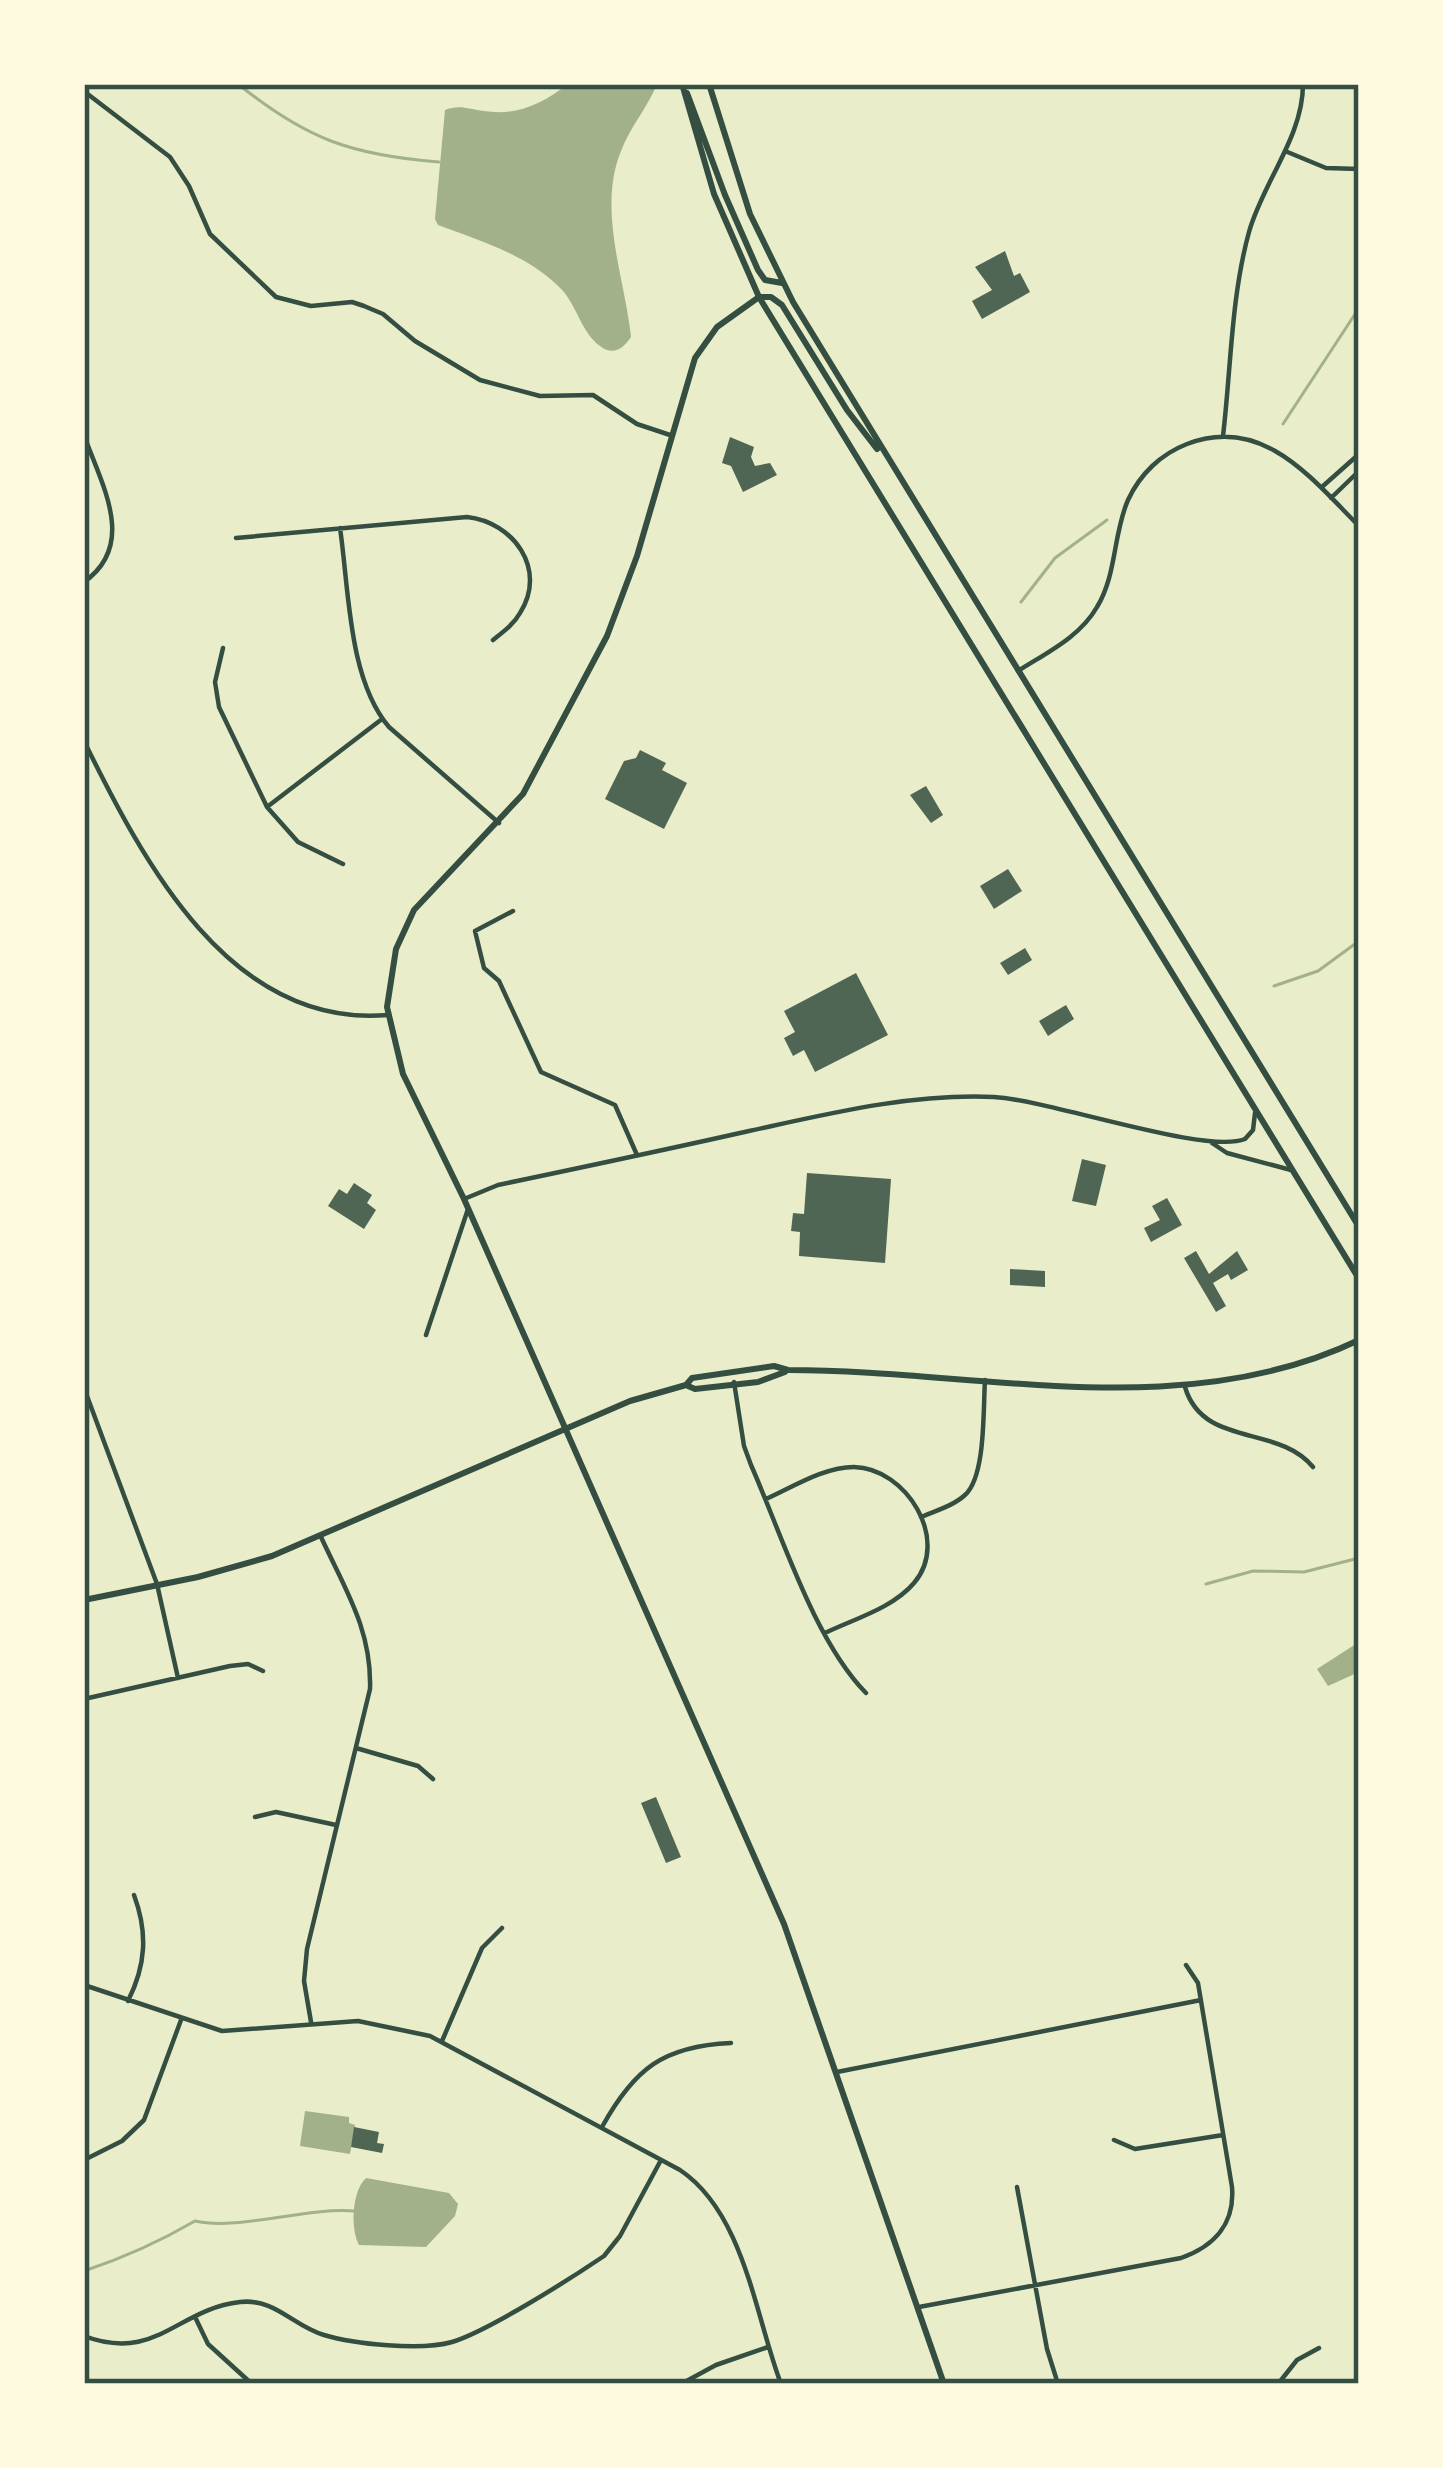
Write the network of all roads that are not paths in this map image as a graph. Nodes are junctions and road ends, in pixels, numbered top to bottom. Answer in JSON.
{"nodes":[{"id":1,"x":683,"y":84,"type":"edge"},
{"id":2,"x":709,"y":84,"type":"edge"},
{"id":3,"x":1303,"y":84,"type":"edge"},
{"id":4,"x":85,"y":92,"type":"edge"},
{"id":5,"x":1284,"y":150,"type":"junction"},
{"id":6,"x":1359,"y":169,"type":"edge"},
{"id":7,"x":782,"y":284,"type":"junction"},
{"id":8,"x":759,"y":297,"type":"junction"},
{"id":9,"x":84,"y":435,"type":"edge"},
{"id":10,"x":670,"y":435,"type":"junction"},
{"id":11,"x":1223,"y":436,"type":"junction"},
{"id":12,"x":1359,"y":454,"type":"edge"},
{"id":13,"x":1359,"y":471,"type":"edge"},
{"id":14,"x":898,"y":476,"type":"junction"},
{"id":15,"x":1322,"y":488,"type":"junction"},
{"id":16,"x":1331,"y":498,"type":"junction"},
{"id":17,"x":1359,"y":526,"type":"edge"},
{"id":18,"x":340,"y":528,"type":"junction"},
{"id":19,"x":236,"y":538,"type":"dead end"},
{"id":20,"x":84,"y":582,"type":"edge"},
{"id":21,"x":493,"y":640,"type":"dead end"},
{"id":22,"x":223,"y":648,"type":"dead end"},
{"id":23,"x":1018,"y":671,"type":"junction"},
{"id":24,"x":382,"y":719,"type":"junction"},
{"id":25,"x":84,"y":741,"type":"edge"},
{"id":26,"x":267,"y":807,"type":"junction"},
{"id":27,"x":499,"y":823,"type":"junction"},
{"id":28,"x":343,"y":864,"type":"dead end"},
{"id":29,"x":513,"y":911,"type":"dead end"},
{"id":30,"x":388,"y":1016,"type":"junction"},
{"id":31,"x":1255,"y":1108,"type":"junction"},
{"id":32,"x":1212,"y":1143,"type":"junction"},
{"id":33,"x":637,"y":1155,"type":"junction"},
{"id":34,"x":1293,"y":1171,"type":"junction"},
{"id":35,"x":464,"y":1199,"type":"junction"},
{"id":36,"x":468,"y":1210,"type":"junction"},
{"id":37,"x":1359,"y":1227,"type":"edge"},
{"id":38,"x":1359,"y":1279,"type":"edge"},
{"id":39,"x":426,"y":1335,"type":"dead end"},
{"id":40,"x":1359,"y":1340,"type":"edge"},
{"id":41,"x":788,"y":1370,"type":"junction"},
{"id":42,"x":986,"y":1379,"type":"junction"},
{"id":43,"x":734,"y":1382,"type":"junction"},
{"id":44,"x":686,"y":1385,"type":"junction"},
{"id":45,"x":1185,"y":1387,"type":"junction"},
{"id":46,"x":84,"y":1388,"type":"edge"},
{"id":47,"x":566,"y":1431,"type":"junction"},
{"id":48,"x":1313,"y":1467,"type":"dead end"},
{"id":49,"x":766,"y":1499,"type":"junction"},
{"id":50,"x":921,"y":1517,"type":"junction"},
{"id":51,"x":320,"y":1534,"type":"junction"},
{"id":52,"x":157,"y":1584,"type":"junction"},
{"id":53,"x":84,"y":1600,"type":"edge"},
{"id":54,"x":825,"y":1633,"type":"junction"},
{"id":55,"x":263,"y":1671,"type":"dead end"},
{"id":56,"x":178,"y":1678,"type":"junction"},
{"id":57,"x":866,"y":1693,"type":"dead end"},
{"id":58,"x":84,"y":1699,"type":"edge"},
{"id":59,"x":356,"y":1748,"type":"junction"},
{"id":60,"x":434,"y":1779,"type":"dead end"},
{"id":61,"x":254,"y":1817,"type":"dead end"},
{"id":62,"x":337,"y":1825,"type":"junction"},
{"id":63,"x":134,"y":1895,"type":"dead end"},
{"id":64,"x":502,"y":1928,"type":"dead end"},
{"id":65,"x":1186,"y":1965,"type":"dead end"},
{"id":66,"x":84,"y":1985,"type":"edge"},
{"id":67,"x":1201,"y":2000,"type":"junction"},
{"id":68,"x":128,"y":2001,"type":"junction"},
{"id":69,"x":181,"y":2020,"type":"junction"},
{"id":70,"x":311,"y":2022,"type":"junction"},
{"id":71,"x":442,"y":2041,"type":"junction"},
{"id":72,"x":731,"y":2043,"type":"dead end"},
{"id":73,"x":837,"y":2072,"type":"junction"},
{"id":74,"x":602,"y":2127,"type":"junction"},
{"id":75,"x":1223,"y":2135,"type":"junction"},
{"id":76,"x":1114,"y":2140,"type":"dead end"},
{"id":77,"x":661,"y":2159,"type":"junction"},
{"id":78,"x":84,"y":2160,"type":"edge"},
{"id":79,"x":1017,"y":2187,"type":"dead end"},
{"id":80,"x":1035,"y":2285,"type":"junction"},
{"id":81,"x":919,"y":2307,"type":"junction"},
{"id":82,"x":196,"y":2319,"type":"junction"},
{"id":83,"x":84,"y":2336,"type":"edge"},
{"id":84,"x":768,"y":2347,"type":"junction"},
{"id":85,"x":1319,"y":2348,"type":"dead end"},
{"id":86,"x":252,"y":2384,"type":"edge"},
{"id":87,"x":681,"y":2384,"type":"edge"},
{"id":88,"x":781,"y":2384,"type":"edge"},
{"id":89,"x":944,"y":2384,"type":"edge"},
{"id":90,"x":1058,"y":2384,"type":"edge"},
{"id":91,"x":1278,"y":2384,"type":"edge"}],
"edges":[{"from":1,"to":7,"type":"main road"},
{"from":1,"to":8,"type":"main road"},
{"from":2,"to":7,"type":"main road"},
{"from":3,"to":5,"type":"street"},
{"from":4,"to":10,"type":"street"},
{"from":5,"to":6,"type":"street"},
{"from":5,"to":11,"type":"street"},
{"from":7,"to":14,"type":"main road"},
{"from":8,"to":10,"type":"main road"},
{"from":8,"to":14,"type":"main road"},
{"from":8,"to":31,"type":"main road"},
{"from":9,"to":20,"type":"street"},
{"from":10,"to":27,"type":"main road"},
{"from":11,"to":15,"type":"street"},
{"from":11,"to":23,"type":"street"},
{"from":12,"to":15,"type":"street"},
{"from":13,"to":16,"type":"street"},
{"from":14,"to":23,"type":"main road"},
{"from":15,"to":16,"type":"street"},
{"from":16,"to":17,"type":"street"},
{"from":18,"to":19,"type":"street"},
{"from":18,"to":21,"type":"street"},
{"from":18,"to":24,"type":"street"},
{"from":22,"to":26,"type":"street"},
{"from":23,"to":37,"type":"main road"},
{"from":24,"to":26,"type":"street"},
{"from":24,"to":27,"type":"street"},
{"from":25,"to":30,"type":"street"},
{"from":26,"to":28,"type":"street"},
{"from":27,"to":30,"type":"main road"},
{"from":29,"to":33,"type":"street"},
{"from":30,"to":35,"type":"main road"},
{"from":31,"to":32,"type":"street"},
{"from":31,"to":34,"type":"main road"},
{"from":32,"to":33,"type":"street"},
{"from":32,"to":34,"type":"street"},
{"from":33,"to":35,"type":"street"},
{"from":34,"to":38,"type":"main road"},
{"from":35,"to":36,"type":"main road"},
{"from":36,"to":39,"type":"street"},
{"from":36,"to":47,"type":"main road"},
{"from":40,"to":45,"type":"main road"},
{"from":41,"to":42,"type":"main road"},
{"from":41,"to":43,"type":"main road"},
{"from":41,"to":44,"type":"main road"},
{"from":42,"to":45,"type":"main road"},
{"from":42,"to":50,"type":"street"},
{"from":43,"to":44,"type":"main road"},
{"from":43,"to":49,"type":"street"},
{"from":44,"to":47,"type":"main road"},
{"from":45,"to":48,"type":"street"},
{"from":46,"to":52,"type":"street"},
{"from":47,"to":51,"type":"main road"},
{"from":47,"to":73,"type":"main road"},
{"from":49,"to":50,"type":"street"},
{"from":49,"to":54,"type":"street"},
{"from":50,"to":54,"type":"street"},
{"from":51,"to":52,"type":"main road"},
{"from":51,"to":59,"type":"street"},
{"from":52,"to":53,"type":"main road"},
{"from":52,"to":56,"type":"street"},
{"from":54,"to":57,"type":"street"},
{"from":55,"to":56,"type":"street"},
{"from":56,"to":58,"type":"street"},
{"from":59,"to":60,"type":"street"},
{"from":59,"to":62,"type":"street"},
{"from":61,"to":62,"type":"street"},
{"from":62,"to":70,"type":"street"},
{"from":63,"to":68,"type":"street"},
{"from":64,"to":71,"type":"street"},
{"from":65,"to":67,"type":"street"},
{"from":66,"to":68,"type":"street"},
{"from":67,"to":73,"type":"street"},
{"from":67,"to":75,"type":"street"},
{"from":68,"to":69,"type":"street"},
{"from":69,"to":70,"type":"street"},
{"from":69,"to":78,"type":"street"},
{"from":70,"to":71,"type":"street"},
{"from":71,"to":74,"type":"street"},
{"from":72,"to":74,"type":"street"},
{"from":73,"to":81,"type":"main road"},
{"from":74,"to":77,"type":"street"},
{"from":75,"to":76,"type":"street"},
{"from":75,"to":80,"type":"street"},
{"from":77,"to":82,"type":"street"},
{"from":77,"to":84,"type":"street"},
{"from":79,"to":80,"type":"street"},
{"from":80,"to":81,"type":"street"},
{"from":80,"to":90,"type":"street"},
{"from":81,"to":89,"type":"main road"},
{"from":82,"to":83,"type":"street"},
{"from":82,"to":86,"type":"street"},
{"from":84,"to":87,"type":"street"},
{"from":84,"to":88,"type":"street"},
{"from":85,"to":91,"type":"street"}]}
